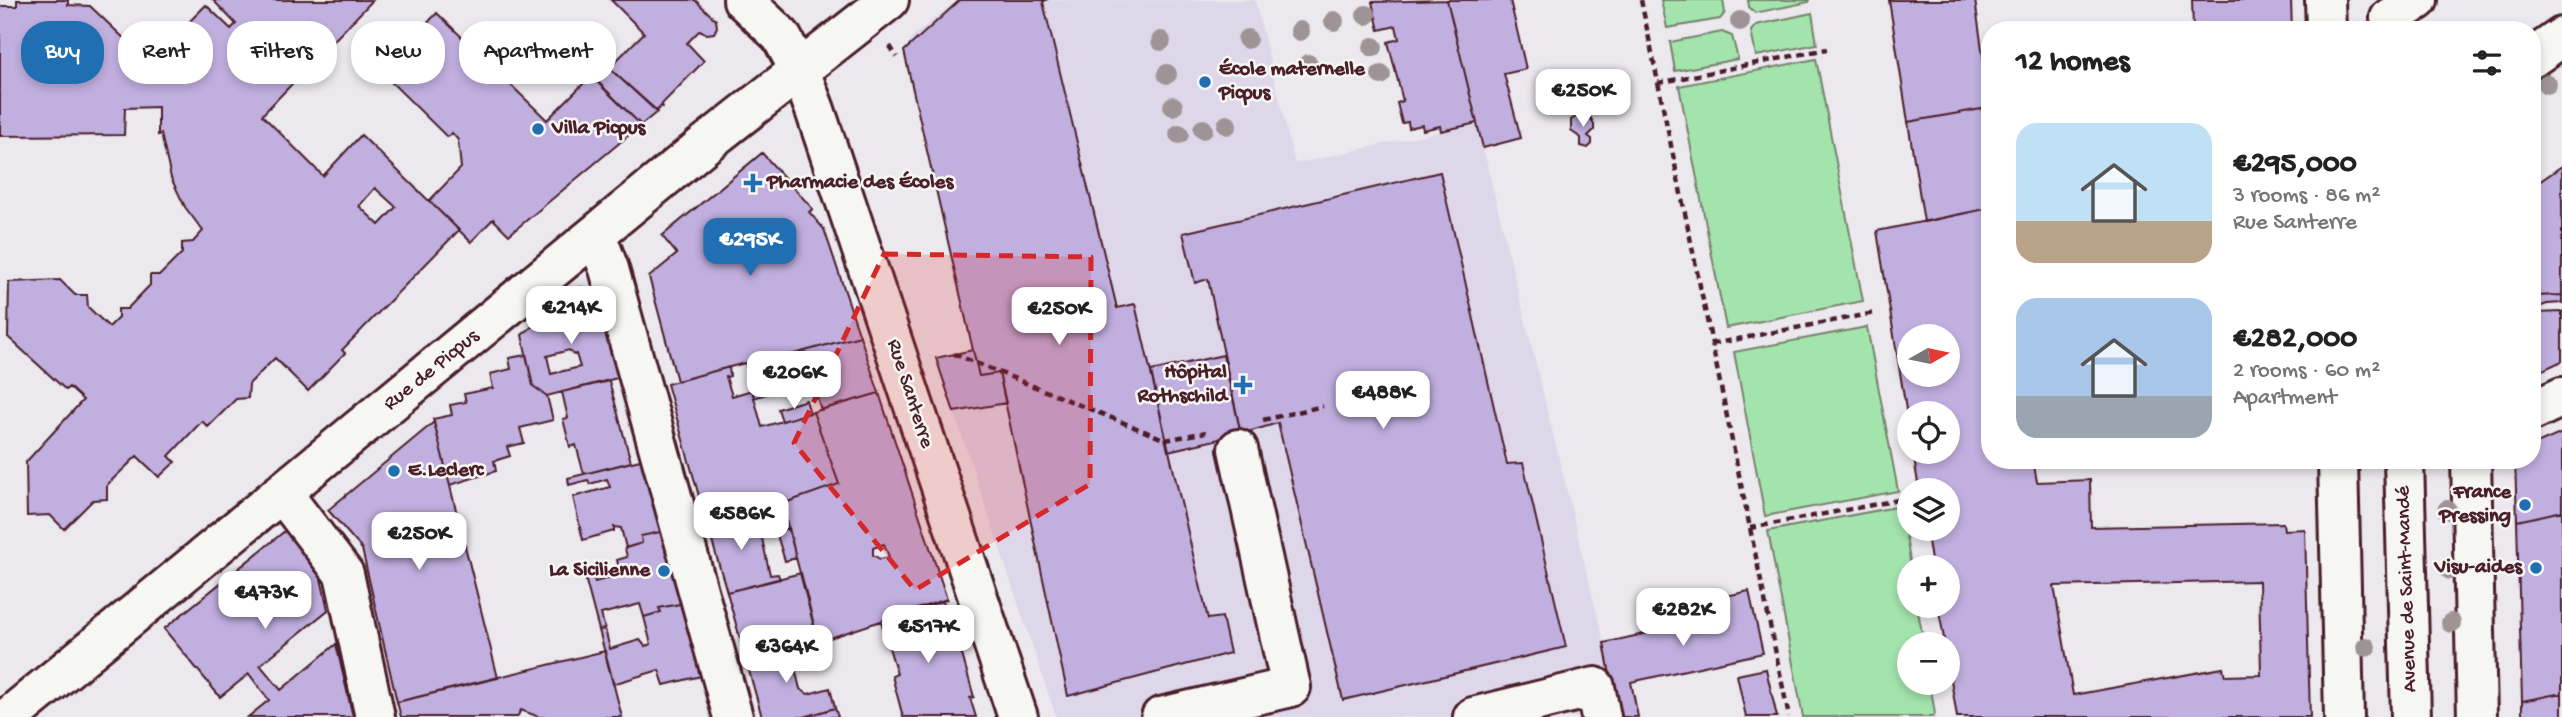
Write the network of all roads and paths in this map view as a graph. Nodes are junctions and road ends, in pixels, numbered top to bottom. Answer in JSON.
{"nodes":[{"id":1,"x":743,"y":0,"type":"edge"},
{"id":2,"x":888,"y":0,"type":"edge"},
{"id":3,"x":1641,"y":0,"type":"edge"},
{"id":4,"x":2325,"y":0,"type":"edge"},
{"id":5,"x":2326,"y":21,"type":"edge"},
{"id":6,"x":2562,"y":37,"type":"edge"},
{"id":7,"x":1826,"y":49,"type":"dead end"},
{"id":8,"x":2541,"y":52,"type":"edge"},
{"id":9,"x":800,"y":71,"type":"junction"},
{"id":10,"x":1658,"y":83,"type":"junction"},
{"id":11,"x":596,"y":235,"type":"junction"},
{"id":12,"x":1874,"y":313,"type":"dead end"},
{"id":13,"x":1712,"y":344,"type":"junction"},
{"id":14,"x":954,"y":354,"type":"dead end"},
{"id":15,"x":2562,"y":397,"type":"edge"},
{"id":16,"x":1323,"y":406,"type":"dead end"},
{"id":17,"x":2541,"y":407,"type":"edge"},
{"id":18,"x":1238,"y":433,"type":"junction"},
{"id":19,"x":2338,"y":469,"type":"edge"},
{"id":20,"x":2404,"y":469,"type":"edge"},
{"id":21,"x":2471,"y":469,"type":"edge"},
{"id":22,"x":282,"y":493,"type":"junction"},
{"id":23,"x":1897,"y":500,"type":"edge"},
{"id":24,"x":1750,"y":527,"type":"junction"},
{"id":25,"x":1294,"y":702,"type":"edge"},
{"id":26,"x":9,"y":717,"type":"edge"},
{"id":27,"x":375,"y":717,"type":"edge"},
{"id":28,"x":733,"y":717,"type":"edge"},
{"id":29,"x":1018,"y":717,"type":"edge"},
{"id":30,"x":1161,"y":717,"type":"edge"},
{"id":31,"x":1473,"y":717,"type":"edge"},
{"id":32,"x":1601,"y":717,"type":"edge"},
{"id":33,"x":1789,"y":717,"type":"edge"},
{"id":34,"x":2344,"y":717,"type":"edge"},
{"id":35,"x":2411,"y":717,"type":"edge"},
{"id":36,"x":2477,"y":717,"type":"edge"}],
"edges":[{"from":1,"to":9,"type":"street","name":"Rue Santerre"},
{"from":2,"to":9,"type":"street","name":"Rue de Picpus"},
{"from":3,"to":10,"type":"path"},
{"from":4,"to":5,"type":"street"},
{"from":6,"to":8,"type":"street"},
{"from":7,"to":10,"type":"path"},
{"from":9,"to":11,"type":"street","name":"Rue de Picpus"},
{"from":9,"to":29,"type":"street","name":"Rue Santerre"},
{"from":10,"to":13,"type":"path"},
{"from":11,"to":22,"type":"street","name":"Rue de Picpus"},
{"from":11,"to":28,"type":"street"},
{"from":12,"to":13,"type":"path"},
{"from":13,"to":24,"type":"path"},
{"from":14,"to":18,"type":"path"},
{"from":15,"to":17,"type":"street"},
{"from":16,"to":18,"type":"path"},
{"from":18,"to":25,"type":"street"},
{"from":19,"to":34,"type":"street"},
{"from":20,"to":35,"type":"street","name":"Avenue de Saint-Mandé"},
{"from":21,"to":36,"type":"street"},
{"from":22,"to":26,"type":"street","name":"Rue de Picpus"},
{"from":22,"to":27,"type":"street"},
{"from":23,"to":24,"type":"path"},
{"from":24,"to":33,"type":"path"},
{"from":25,"to":30,"type":"street"},
{"from":31,"to":32,"type":"street"}]}
